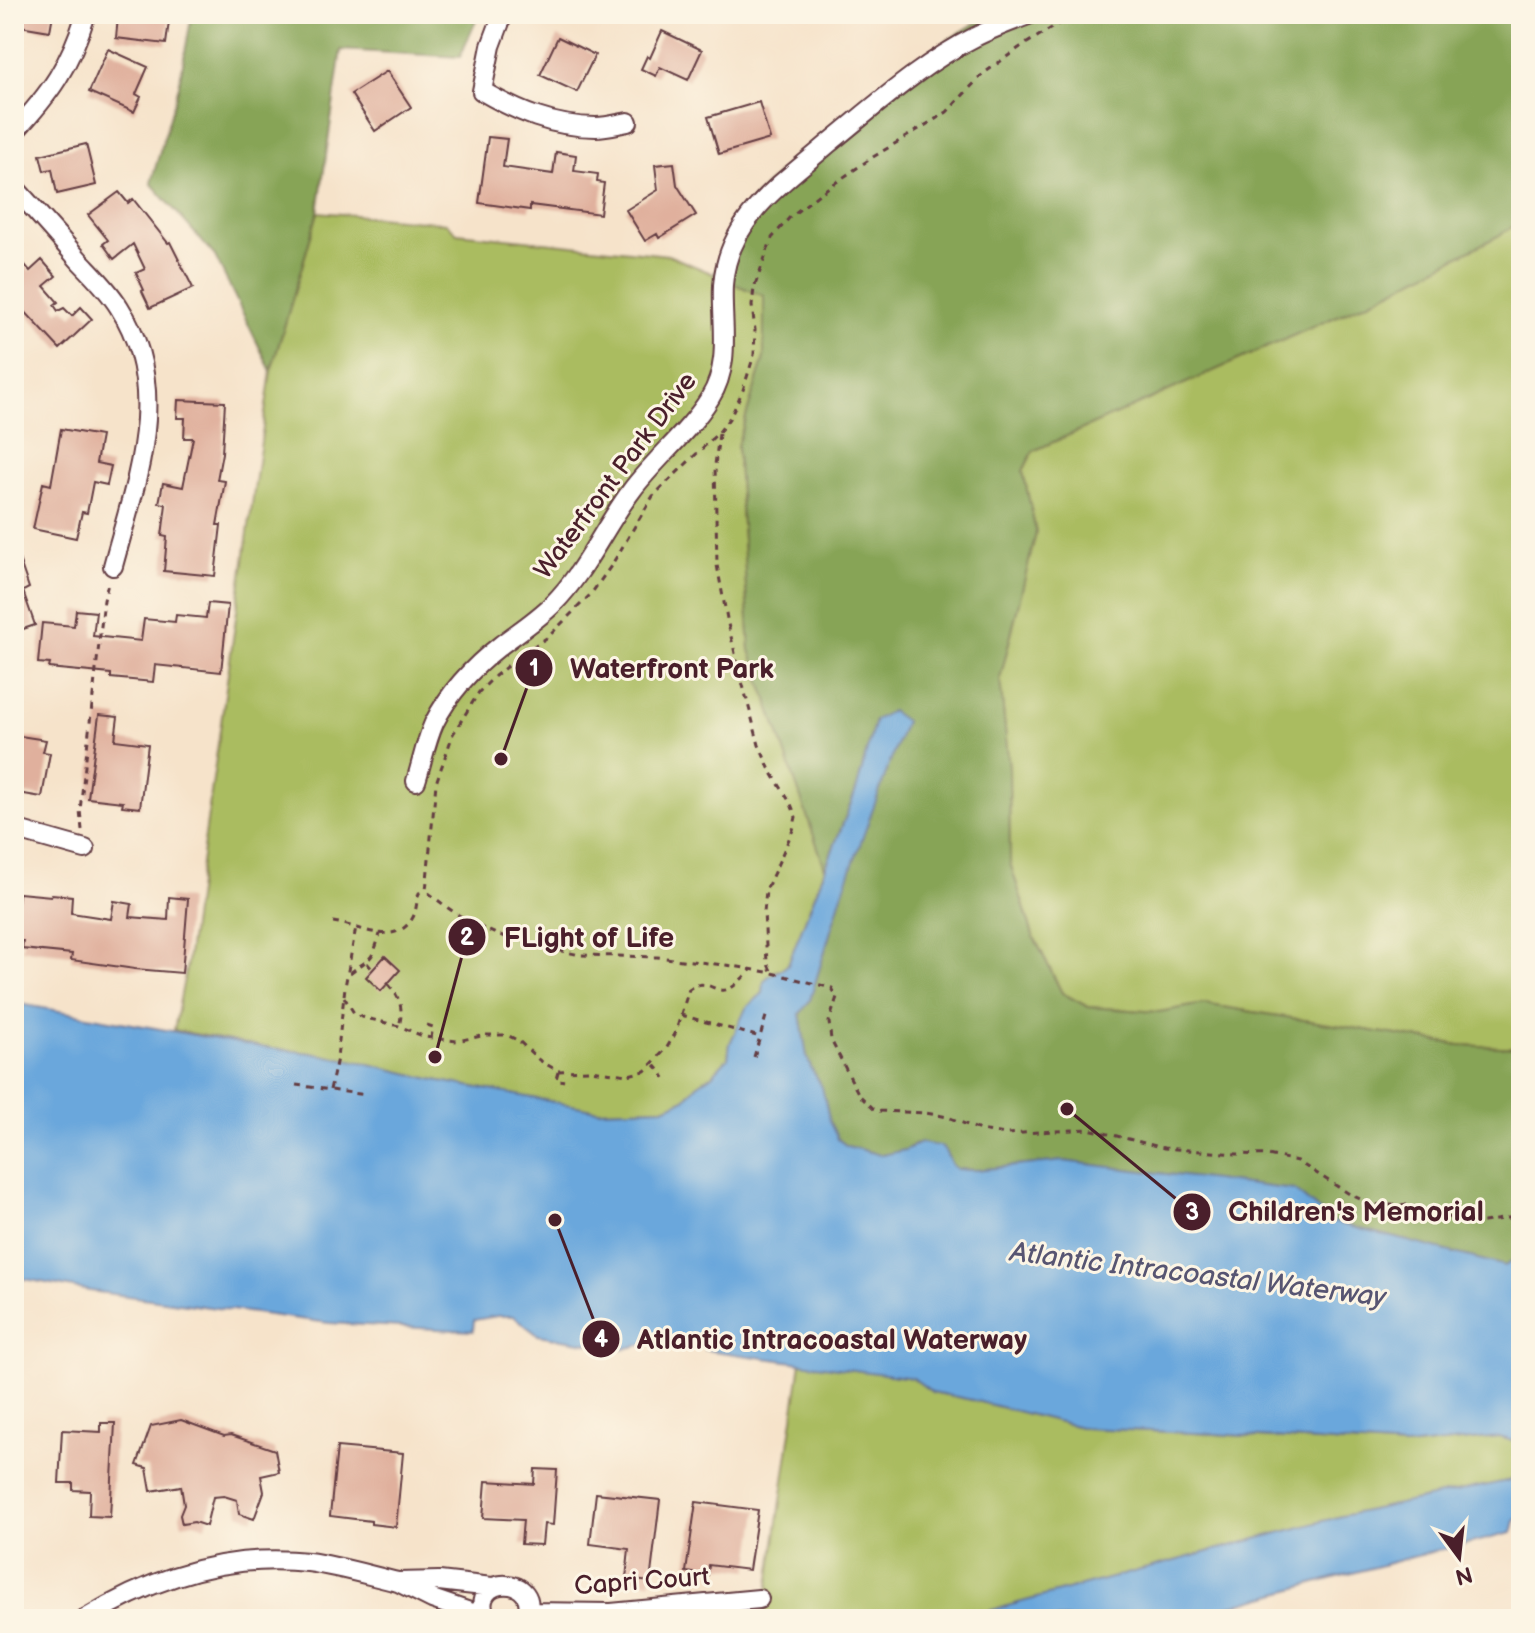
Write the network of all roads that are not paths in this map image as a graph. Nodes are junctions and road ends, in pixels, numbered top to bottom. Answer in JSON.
{"nodes":[{"id":1,"x":86,"y":14,"type":"edge"},
{"id":2,"x":503,"y":14,"type":"edge"},
{"id":3,"x":1031,"y":14,"type":"edge"},
{"id":4,"x":628,"y":122,"type":"dead end"},
{"id":5,"x":14,"y":132,"type":"edge"},
{"id":6,"x":14,"y":187,"type":"edge"},
{"id":7,"x":113,"y":566,"type":"road end"},
{"id":8,"x":416,"y":781,"type":"dead end"},
{"id":9,"x":14,"y":829,"type":"edge"},
{"id":10,"x":85,"y":849,"type":"road end"},
{"id":11,"x":398,"y":1582,"type":"junction"},
{"id":12,"x":492,"y":1587,"type":"junction"},
{"id":13,"x":759,"y":1599,"type":"dead end"},
{"id":14,"x":527,"y":1615,"type":"edge"},
{"id":15,"x":485,"y":1618,"type":"edge"},
{"id":16,"x":85,"y":1619,"type":"edge"}],
"edges":[{"from":1,"to":5,"type":"street"},
{"from":2,"to":4,"type":"street"},
{"from":3,"to":8,"type":"street","name":"Waterfront Park Drive"},
{"from":6,"to":7,"type":"street"},
{"from":9,"to":10,"type":"street"},
{"from":11,"to":12,"type":"street","name":"Capri Court"},
{"from":11,"to":15,"type":"street","name":"Capri Court"},
{"from":11,"to":16,"type":"street","name":"Capri Court"},
{"from":12,"to":14,"type":"street","name":"Capri Court"},
{"from":12,"to":15,"type":"street","name":"Capri Court"},
{"from":13,"to":14,"type":"street","name":"Capri Court"}]}
